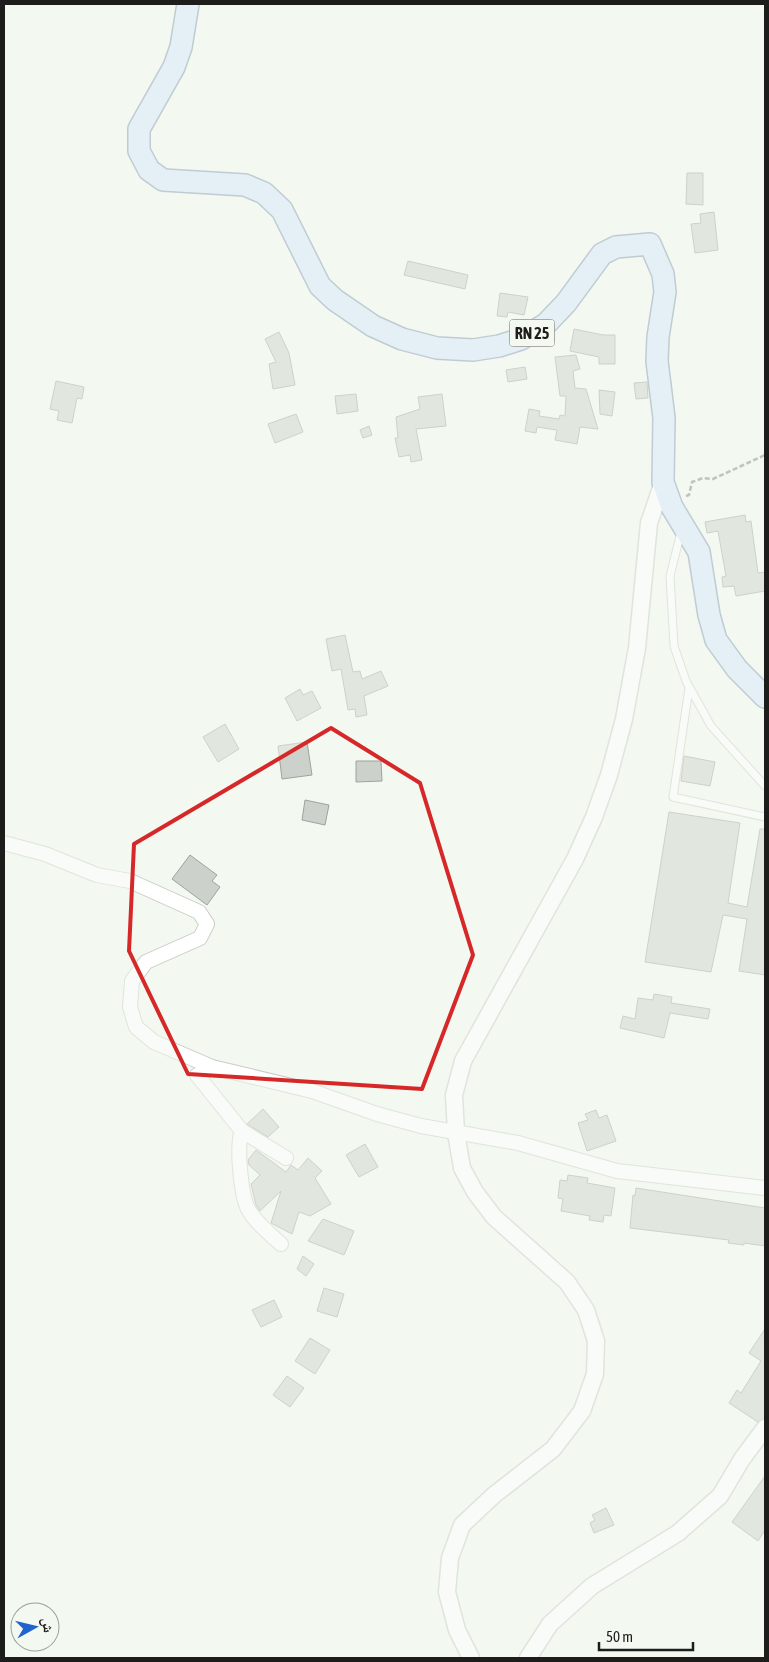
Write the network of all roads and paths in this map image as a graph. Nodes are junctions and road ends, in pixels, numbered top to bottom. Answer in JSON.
{"nodes":[{"id":1,"x":188,"y":4,"type":"edge"},
{"id":2,"x":765,"y":455,"type":"edge"},
{"id":3,"x":667,"y":491,"type":"junction"},
{"id":4,"x":683,"y":524,"type":"junction"},
{"id":5,"x":689,"y":688,"type":"junction"},
{"id":6,"x":765,"y":697,"type":"edge"},
{"id":7,"x":765,"y":786,"type":"edge"},
{"id":8,"x":765,"y":817,"type":"edge"},
{"id":9,"x":4,"y":843,"type":"edge"},
{"id":10,"x":212,"y":1067,"type":"junction"},
{"id":11,"x":242,"y":1131,"type":"junction"},
{"id":12,"x":456,"y":1133,"type":"junction"},
{"id":13,"x":286,"y":1158,"type":"dead end"},
{"id":14,"x":765,"y":1188,"type":"edge"},
{"id":15,"x":281,"y":1244,"type":"dead end"},
{"id":16,"x":765,"y":1428,"type":"edge"},
{"id":17,"x":471,"y":1658,"type":"edge"},
{"id":18,"x":528,"y":1658,"type":"edge"}],
"edges":[{"from":1,"to":3,"type":"main road","number":"RN 25"},
{"from":2,"to":3,"type":"path"},
{"from":3,"to":4,"type":"main road"},
{"from":3,"to":12,"type":"street"},
{"from":4,"to":5,"type":"lane"},
{"from":4,"to":6,"type":"main road"},
{"from":5,"to":7,"type":"lane"},
{"from":5,"to":8,"type":"lane"},
{"from":9,"to":10,"type":"street"},
{"from":10,"to":11,"type":"street"},
{"from":10,"to":12,"type":"street"},
{"from":11,"to":13,"type":"street"},
{"from":11,"to":15,"type":"street"},
{"from":12,"to":14,"type":"street"},
{"from":12,"to":17,"type":"street"},
{"from":16,"to":18,"type":"street"}]}
